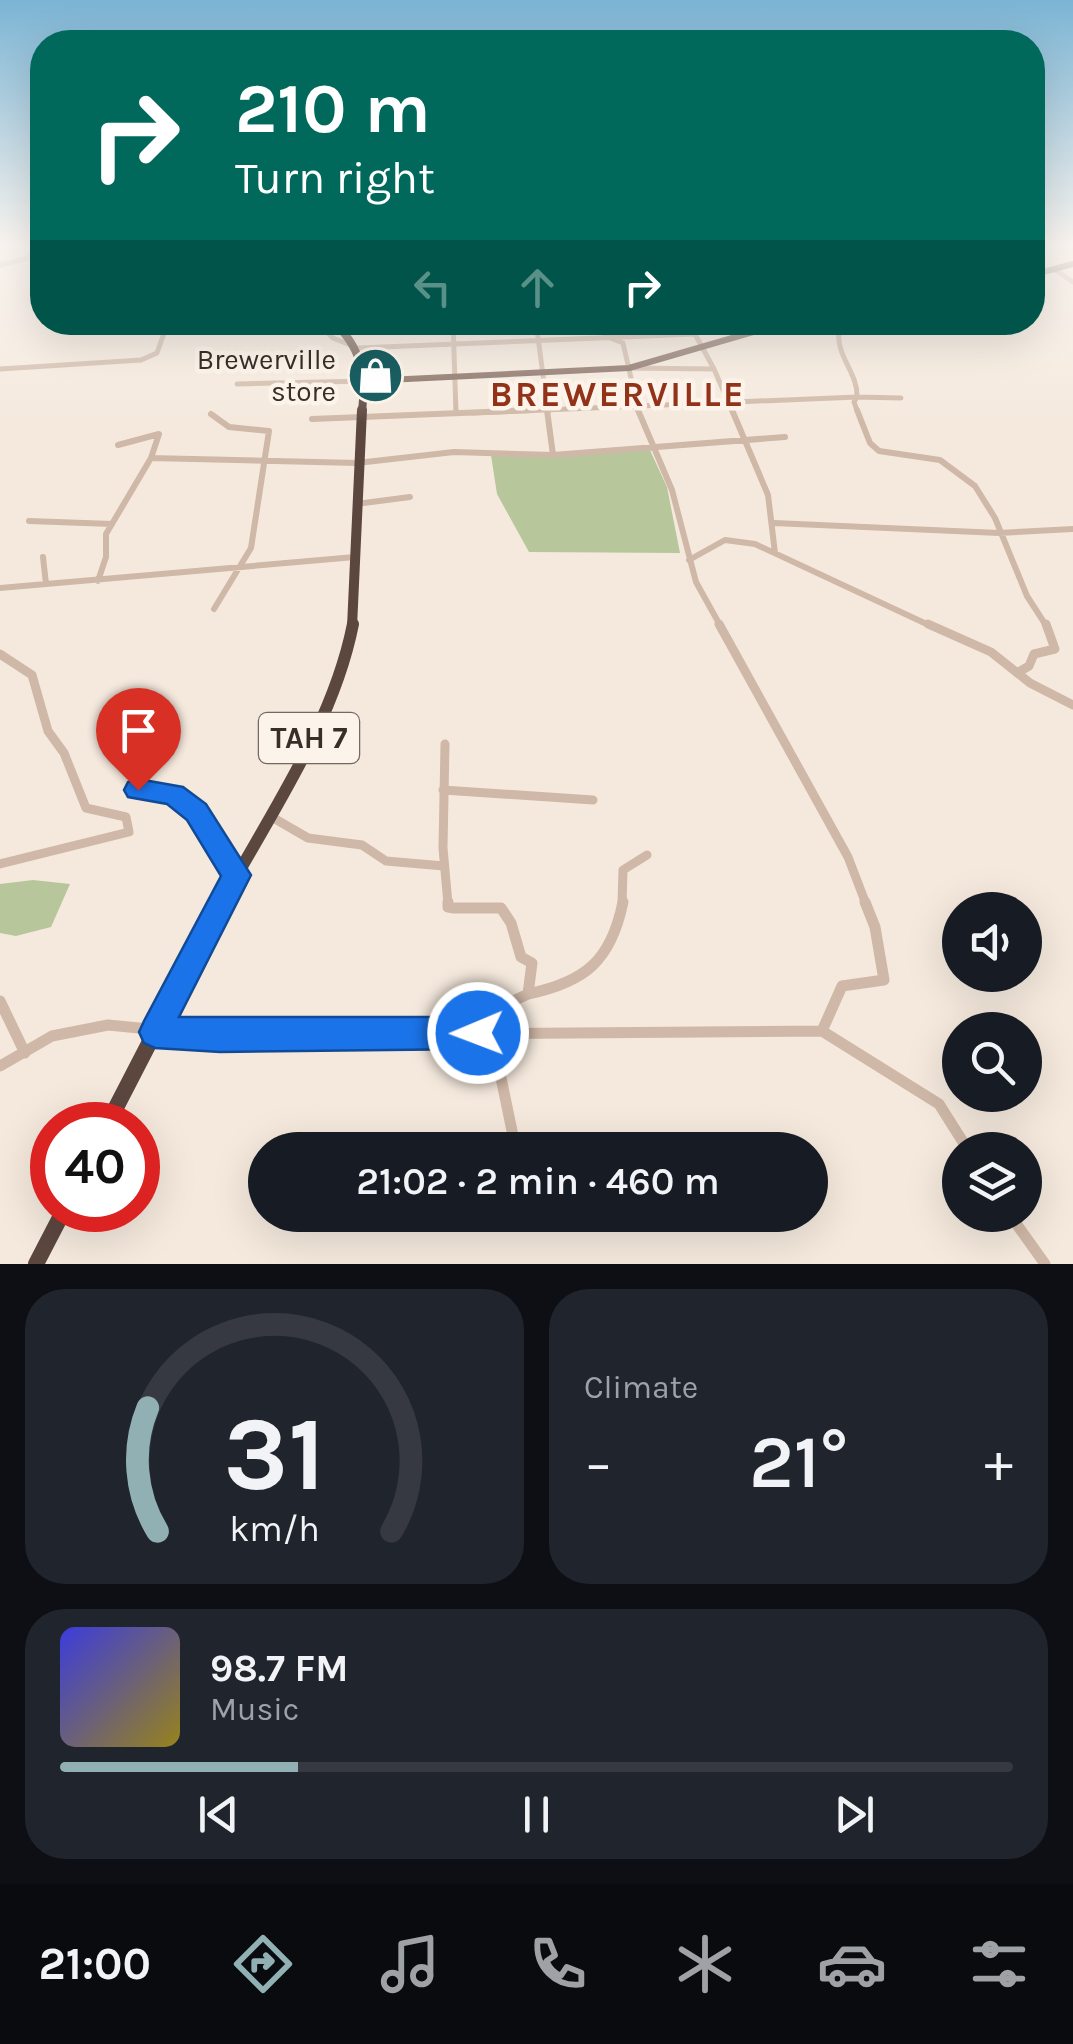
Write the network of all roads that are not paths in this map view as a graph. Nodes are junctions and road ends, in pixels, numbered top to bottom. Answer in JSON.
{"nodes":[{"id":1,"x":163,"y":335,"type":"edge"},
{"id":2,"x":330,"y":335,"type":"edge"},
{"id":3,"x":349,"y":335,"type":"edge"},
{"id":4,"x":452,"y":335,"type":"edge"},
{"id":5,"x":538,"y":335,"type":"edge"},
{"id":6,"x":607,"y":335,"type":"edge"},
{"id":7,"x":674,"y":335,"type":"edge"},
{"id":8,"x":696,"y":335,"type":"edge"},
{"id":9,"x":742,"y":335,"type":"edge"},
{"id":10,"x":839,"y":335,"type":"edge"},
{"id":11,"x":610,"y":338,"type":"junction"},
{"id":12,"x":539,"y":340,"type":"junction"},
{"id":13,"x":452,"y":342,"type":"junction"},
{"id":14,"x":702,"y":346,"type":"junction"},
{"id":15,"x":358,"y":348,"type":"junction"},
{"id":16,"x":629,"y":368,"type":"junction"},
{"id":17,"x":0,"y":369,"type":"edge"},
{"id":18,"x":714,"y":369,"type":"junction"},
{"id":19,"x":543,"y":372,"type":"junction"},
{"id":20,"x":453,"y":377,"type":"junction"},
{"id":21,"x":366,"y":381,"type":"junction"},
{"id":22,"x":237,"y":384,"type":"dead end"},
{"id":23,"x":857,"y":397,"type":"junction"},
{"id":24,"x":901,"y":398,"type":"dead end"},
{"id":25,"x":730,"y":400,"type":"junction"},
{"id":26,"x":636,"y":405,"type":"junction"},
{"id":27,"x":548,"y":408,"type":"junction"},
{"id":28,"x":456,"y":412,"type":"junction"},
{"id":29,"x":211,"y":414,"type":"dead end"},
{"id":30,"x":312,"y":418,"type":"dead end"},
{"id":31,"x":360,"y":418,"type":"junction"},
{"id":32,"x":785,"y":437,"type":"dead end"},
{"id":33,"x":744,"y":440,"type":"junction"},
{"id":34,"x":118,"y":445,"type":"dead end"},
{"id":35,"x":650,"y":446,"type":"junction"},
{"id":36,"x":553,"y":455,"type":"junction"},
{"id":37,"x":151,"y":458,"type":"junction"},
{"id":38,"x":267,"y":462,"type":"junction"},
{"id":39,"x":356,"y":463,"type":"junction"},
{"id":40,"x":410,"y":497,"type":"dead end"},
{"id":41,"x":356,"y":504,"type":"junction"},
{"id":42,"x":29,"y":521,"type":"dead end"},
{"id":43,"x":774,"y":523,"type":"junction"},
{"id":44,"x":112,"y":524,"type":"junction"},
{"id":45,"x":1073,"y":529,"type":"edge"},
{"id":46,"x":999,"y":533,"type":"junction"},
{"id":47,"x":775,"y":553,"type":"junction"},
{"id":48,"x":43,"y":557,"type":"dead end"},
{"id":49,"x":355,"y":557,"type":"junction"},
{"id":50,"x":689,"y":560,"type":"junction"},
{"id":51,"x":241,"y":566,"type":"junction"},
{"id":52,"x":98,"y":581,"type":"junction"},
{"id":53,"x":46,"y":584,"type":"junction"},
{"id":54,"x":0,"y":588,"type":"edge"},
{"id":55,"x":214,"y":609,"type":"dead end"},
{"id":56,"x":0,"y":654,"type":"edge"},
{"id":57,"x":1017,"y":673,"type":"junction"},
{"id":58,"x":1073,"y":705,"type":"edge"},
{"id":59,"x":444,"y":744,"type":"dead end"},
{"id":60,"x":138,"y":790,"type":"dead end"},
{"id":61,"x":443,"y":790,"type":"junction"},
{"id":62,"x":593,"y":800,"type":"dead end"},
{"id":63,"x":268,"y":816,"type":"junction"},
{"id":64,"x":647,"y":856,"type":"dead end"},
{"id":65,"x":0,"y":864,"type":"edge"},
{"id":66,"x":444,"y":866,"type":"junction"},
{"id":67,"x":236,"y":875,"type":"junction"},
{"id":68,"x":528,"y":994,"type":"junction"},
{"id":69,"x":0,"y":1001,"type":"edge"},
{"id":70,"x":822,"y":1031,"type":"junction"},
{"id":71,"x":155,"y":1032,"type":"junction"},
{"id":72,"x":478,"y":1033,"type":"junction"},
{"id":73,"x":25,"y":1053,"type":"junction"},
{"id":74,"x":0,"y":1066,"type":"edge"},
{"id":75,"x":120,"y":1102,"type":"edge"},
{"id":76,"x":513,"y":1132,"type":"edge"},
{"id":77,"x":957,"y":1132,"type":"edge"},
{"id":78,"x":53,"y":1232,"type":"edge"},
{"id":79,"x":1022,"y":1232,"type":"edge"},
{"id":80,"x":36,"y":1264,"type":"edge"},
{"id":81,"x":1045,"y":1264,"type":"edge"}],
"edges":[{"from":1,"to":17,"type":"street"},
{"from":2,"to":15,"type":"street"},
{"from":3,"to":15,"type":"highway"},
{"from":4,"to":13,"type":"street"},
{"from":5,"to":12,"type":"street"},
{"from":6,"to":11,"type":"street"},
{"from":7,"to":11,"type":"street"},
{"from":8,"to":14,"type":"street"},
{"from":9,"to":14,"type":"main road"},
{"from":10,"to":23,"type":"street"},
{"from":11,"to":12,"type":"street"},
{"from":11,"to":16,"type":"street"},
{"from":12,"to":13,"type":"street"},
{"from":12,"to":19,"type":"street"},
{"from":13,"to":15,"type":"street"},
{"from":13,"to":20,"type":"street"},
{"from":14,"to":16,"type":"main road"},
{"from":14,"to":18,"type":"street"},
{"from":15,"to":21,"type":"highway","number":"TAH 7"},
{"from":16,"to":18,"type":"street"},
{"from":16,"to":19,"type":"main road"},
{"from":16,"to":26,"type":"street"},
{"from":18,"to":25,"type":"street"},
{"from":19,"to":20,"type":"main road"},
{"from":19,"to":27,"type":"street"},
{"from":20,"to":21,"type":"main road"},
{"from":20,"to":28,"type":"street"},
{"from":21,"to":22,"type":"street"},
{"from":21,"to":31,"type":"highway","number":"TAH 7"},
{"from":23,"to":24,"type":"street"},
{"from":23,"to":25,"type":"street"},
{"from":23,"to":46,"type":"street"},
{"from":25,"to":26,"type":"street"},
{"from":25,"to":33,"type":"street"},
{"from":26,"to":27,"type":"street"},
{"from":26,"to":35,"type":"street"},
{"from":27,"to":28,"type":"street"},
{"from":27,"to":36,"type":"street"},
{"from":28,"to":31,"type":"street"},
{"from":29,"to":38,"type":"street"},
{"from":30,"to":31,"type":"street"},
{"from":31,"to":39,"type":"highway","number":"TAH 7"},
{"from":32,"to":33,"type":"street"},
{"from":33,"to":35,"type":"street"},
{"from":33,"to":43,"type":"street"},
{"from":34,"to":37,"type":"street"},
{"from":35,"to":36,"type":"street"},
{"from":35,"to":50,"type":"street"},
{"from":36,"to":39,"type":"street"},
{"from":37,"to":38,"type":"street"},
{"from":37,"to":44,"type":"street"},
{"from":38,"to":39,"type":"street"},
{"from":38,"to":51,"type":"street"},
{"from":39,"to":41,"type":"highway","number":"TAH 7"},
{"from":40,"to":41,"type":"street"},
{"from":41,"to":49,"type":"highway","number":"TAH 7"},
{"from":42,"to":44,"type":"street"},
{"from":43,"to":46,"type":"street"},
{"from":43,"to":47,"type":"street"},
{"from":44,"to":52,"type":"street"},
{"from":45,"to":46,"type":"street"},
{"from":46,"to":57,"type":"street"},
{"from":47,"to":50,"type":"street"},
{"from":47,"to":57,"type":"street"},
{"from":48,"to":53,"type":"street"},
{"from":49,"to":51,"type":"street"},
{"from":49,"to":63,"type":"highway","number":"TAH 7"},
{"from":50,"to":70,"type":"street"},
{"from":51,"to":52,"type":"street"},
{"from":51,"to":55,"type":"street"},
{"from":52,"to":53,"type":"street"},
{"from":53,"to":54,"type":"street"},
{"from":56,"to":65,"type":"street"},
{"from":57,"to":58,"type":"street"},
{"from":59,"to":61,"type":"street"},
{"from":60,"to":67,"type":"street"},
{"from":61,"to":62,"type":"street"},
{"from":61,"to":66,"type":"street"},
{"from":63,"to":66,"type":"street"},
{"from":63,"to":67,"type":"highway","number":"TAH 7"},
{"from":64,"to":68,"type":"street"},
{"from":66,"to":68,"type":"street"},
{"from":67,"to":71,"type":"highway","number":"TAH 7"},
{"from":68,"to":72,"type":"street"},
{"from":69,"to":73,"type":"street"},
{"from":70,"to":72,"type":"street"},
{"from":70,"to":77,"type":"street"},
{"from":71,"to":72,"type":"street"},
{"from":71,"to":73,"type":"street"},
{"from":71,"to":75,"type":"highway","number":"TAH 7"},
{"from":72,"to":76,"type":"street"},
{"from":73,"to":74,"type":"street"},
{"from":78,"to":80,"type":"highway"},
{"from":79,"to":81,"type":"street"}]}
